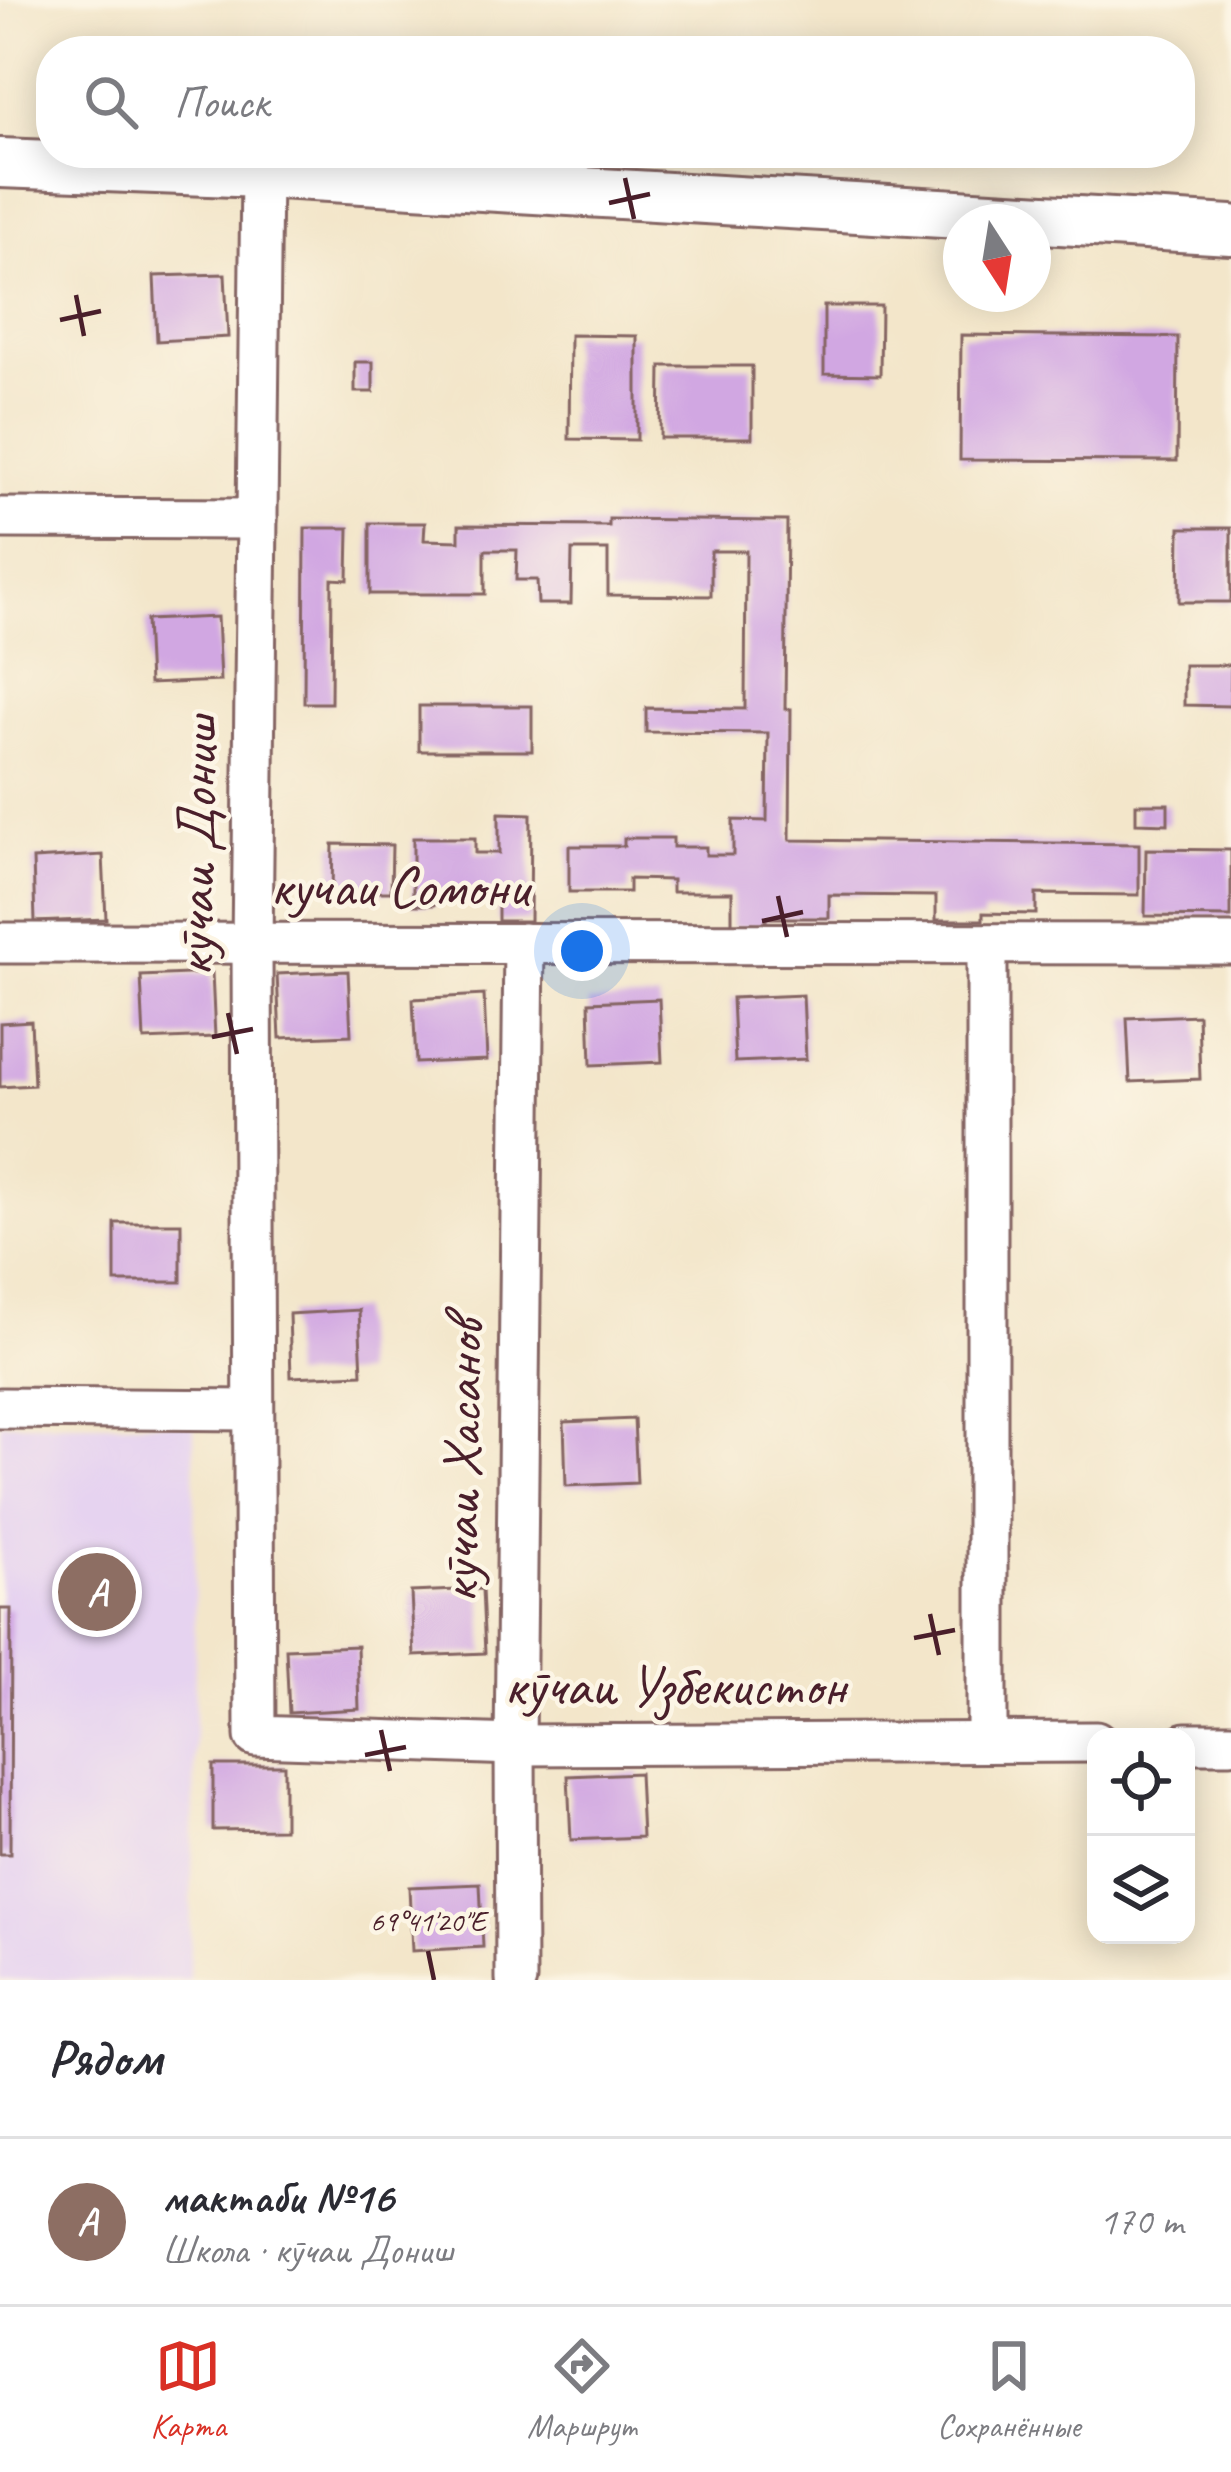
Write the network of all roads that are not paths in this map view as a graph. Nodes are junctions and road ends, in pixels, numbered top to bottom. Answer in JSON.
{"nodes":[{"id":1,"x":0,"y":163,"type":"edge"},
{"id":2,"x":36,"y":164,"type":"edge"},
{"id":3,"x":145,"y":168,"type":"edge"},
{"id":4,"x":261,"y":172,"type":"junction"},
{"id":5,"x":1231,"y":230,"type":"edge"},
{"id":6,"x":0,"y":518,"type":"edge"},
{"id":7,"x":257,"y":519,"type":"junction"},
{"id":8,"x":0,"y":943,"type":"edge"},
{"id":9,"x":524,"y":943,"type":"junction"},
{"id":10,"x":1231,"y":944,"type":"edge"},
{"id":11,"x":252,"y":945,"type":"junction"},
{"id":12,"x":988,"y":947,"type":"junction"},
{"id":13,"x":0,"y":1408,"type":"edge"},
{"id":14,"x":252,"y":1410,"type":"junction"},
{"id":15,"x":255,"y":1736,"type":"joint"},
{"id":16,"x":987,"y":1742,"type":"junction"},
{"id":17,"x":1087,"y":1742,"type":"edge"},
{"id":18,"x":1195,"y":1743,"type":"edge"},
{"id":19,"x":1231,"y":1743,"type":"edge"},
{"id":20,"x":514,"y":1744,"type":"junction"},
{"id":21,"x":516,"y":1980,"type":"edge"}],
"edges":[{"from":1,"to":2,"type":"main road"},
{"from":3,"to":4,"type":"main road"},
{"from":4,"to":5,"type":"main road"},
{"from":4,"to":7,"type":"street","name":"кӯчаи Дониш"},
{"from":6,"to":7,"type":"street"},
{"from":7,"to":11,"type":"street","name":"кӯчаи Дониш"},
{"from":8,"to":11,"type":"street","name":"кучаи Сомони"},
{"from":9,"to":11,"type":"street","name":"кучаи Сомони"},
{"from":9,"to":12,"type":"street","name":"кучаи Сомони"},
{"from":9,"to":20,"type":"street","name":"кӯчаи Хасанов"},
{"from":10,"to":12,"type":"street","name":"кучаи Сомони"},
{"from":11,"to":14,"type":"street","name":"кӯчаи Дониш"},
{"from":12,"to":16,"type":"street"},
{"from":13,"to":14,"type":"street"},
{"from":14,"to":15,"type":"street","name":"кӯчаи Дониш"},
{"from":15,"to":20,"type":"street","name":"кӯчаи Узбекистон"},
{"from":16,"to":17,"type":"street","name":"кӯчаи Узбекистон"},
{"from":16,"to":20,"type":"street","name":"кӯчаи Узбекистон"},
{"from":18,"to":19,"type":"street"},
{"from":20,"to":21,"type":"street","name":"кӯчаи Хасанов"}]}
